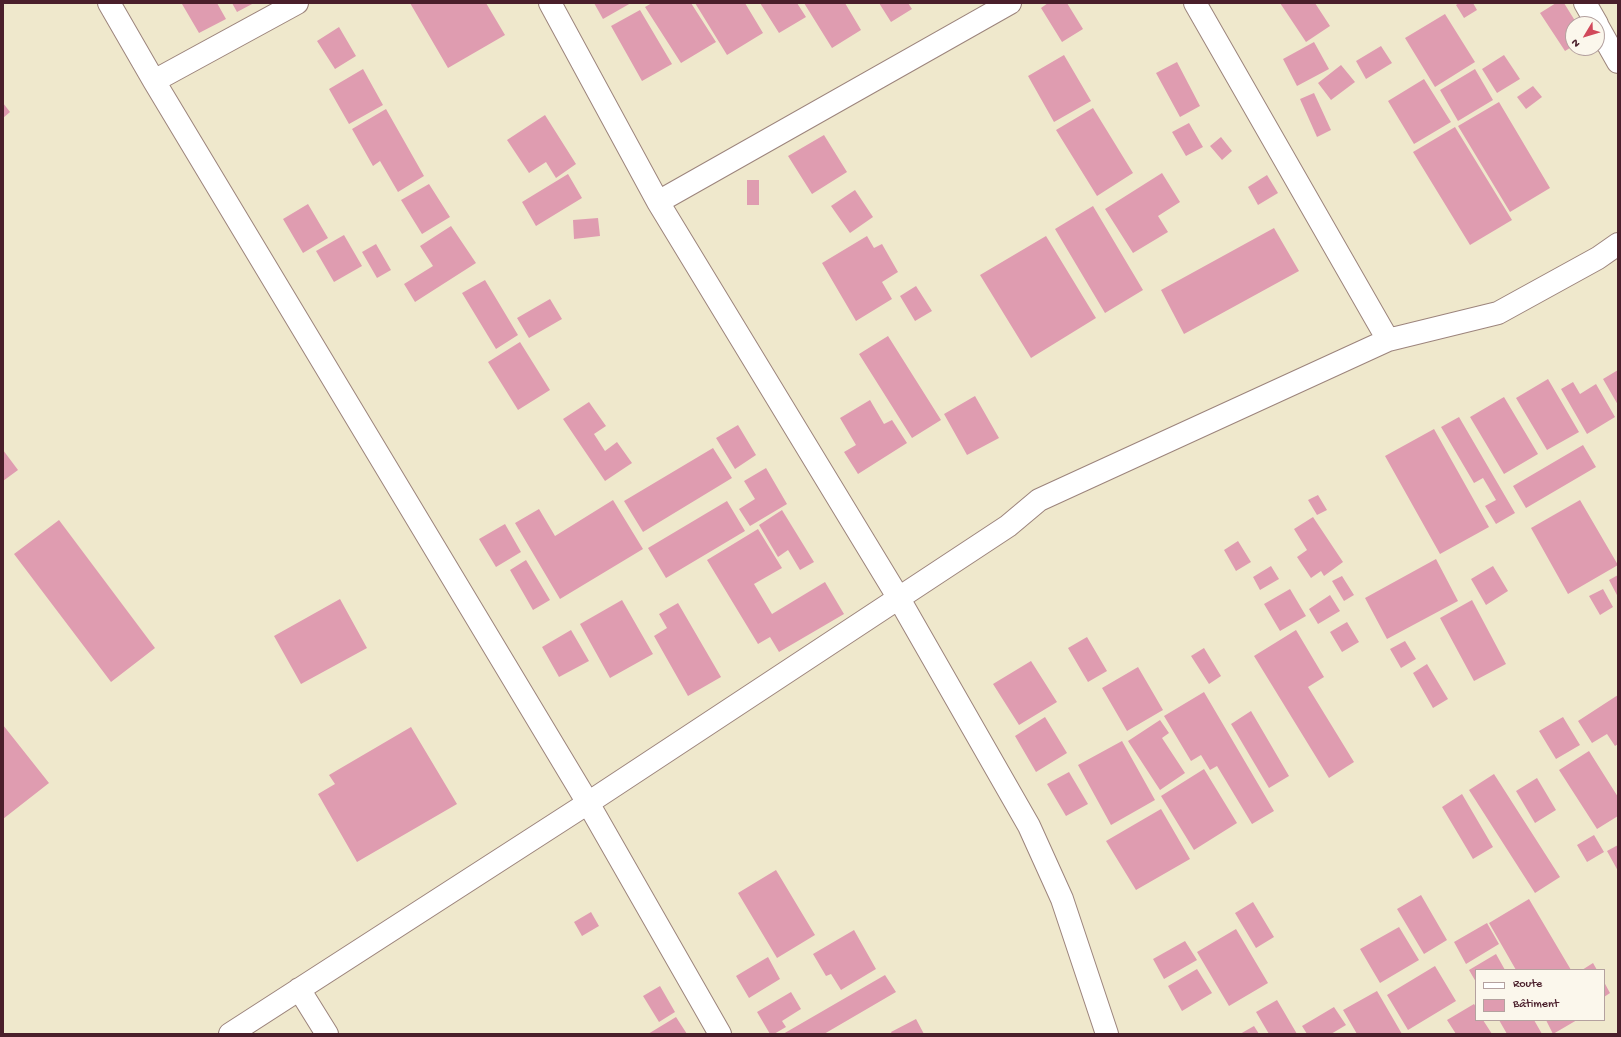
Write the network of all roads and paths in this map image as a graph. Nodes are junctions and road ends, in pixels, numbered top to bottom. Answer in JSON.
{"nodes":[{"id":1,"x":109,"y":3,"type":"edge"},
{"id":2,"x":297,"y":3,"type":"edge"},
{"id":3,"x":550,"y":3,"type":"edge"},
{"id":4,"x":1010,"y":3,"type":"edge"},
{"id":5,"x":1196,"y":3,"type":"edge"},
{"id":6,"x":1585,"y":3,"type":"edge"},
{"id":7,"x":1592,"y":16,"type":"edge"},
{"id":8,"x":1605,"y":38,"type":"edge"},
{"id":9,"x":1618,"y":62,"type":"edge"},
{"id":10,"x":154,"y":82,"type":"junction"},
{"id":11,"x":658,"y":202,"type":"junction"},
{"id":12,"x":1618,"y":244,"type":"edge"},
{"id":13,"x":1388,"y":340,"type":"junction"},
{"id":14,"x":898,"y":597,"type":"junction"},
{"id":15,"x":588,"y":803,"type":"junction"},
{"id":16,"x":299,"y":989,"type":"junction"},
{"id":17,"x":230,"y":1034,"type":"edge"},
{"id":18,"x":327,"y":1034,"type":"edge"},
{"id":19,"x":720,"y":1034,"type":"edge"},
{"id":20,"x":1107,"y":1034,"type":"edge"}],
"edges":[{"from":1,"to":10,"type":"street"},
{"from":2,"to":10,"type":"street"},
{"from":3,"to":11,"type":"street"},
{"from":4,"to":11,"type":"street"},
{"from":5,"to":13,"type":"street"},
{"from":6,"to":7,"type":"street"},
{"from":8,"to":9,"type":"street"},
{"from":10,"to":15,"type":"street"},
{"from":11,"to":14,"type":"street"},
{"from":12,"to":13,"type":"street"},
{"from":13,"to":14,"type":"street"},
{"from":14,"to":15,"type":"street"},
{"from":14,"to":20,"type":"street"},
{"from":15,"to":16,"type":"street"},
{"from":15,"to":19,"type":"street"},
{"from":16,"to":17,"type":"street"},
{"from":16,"to":18,"type":"street"}]}
